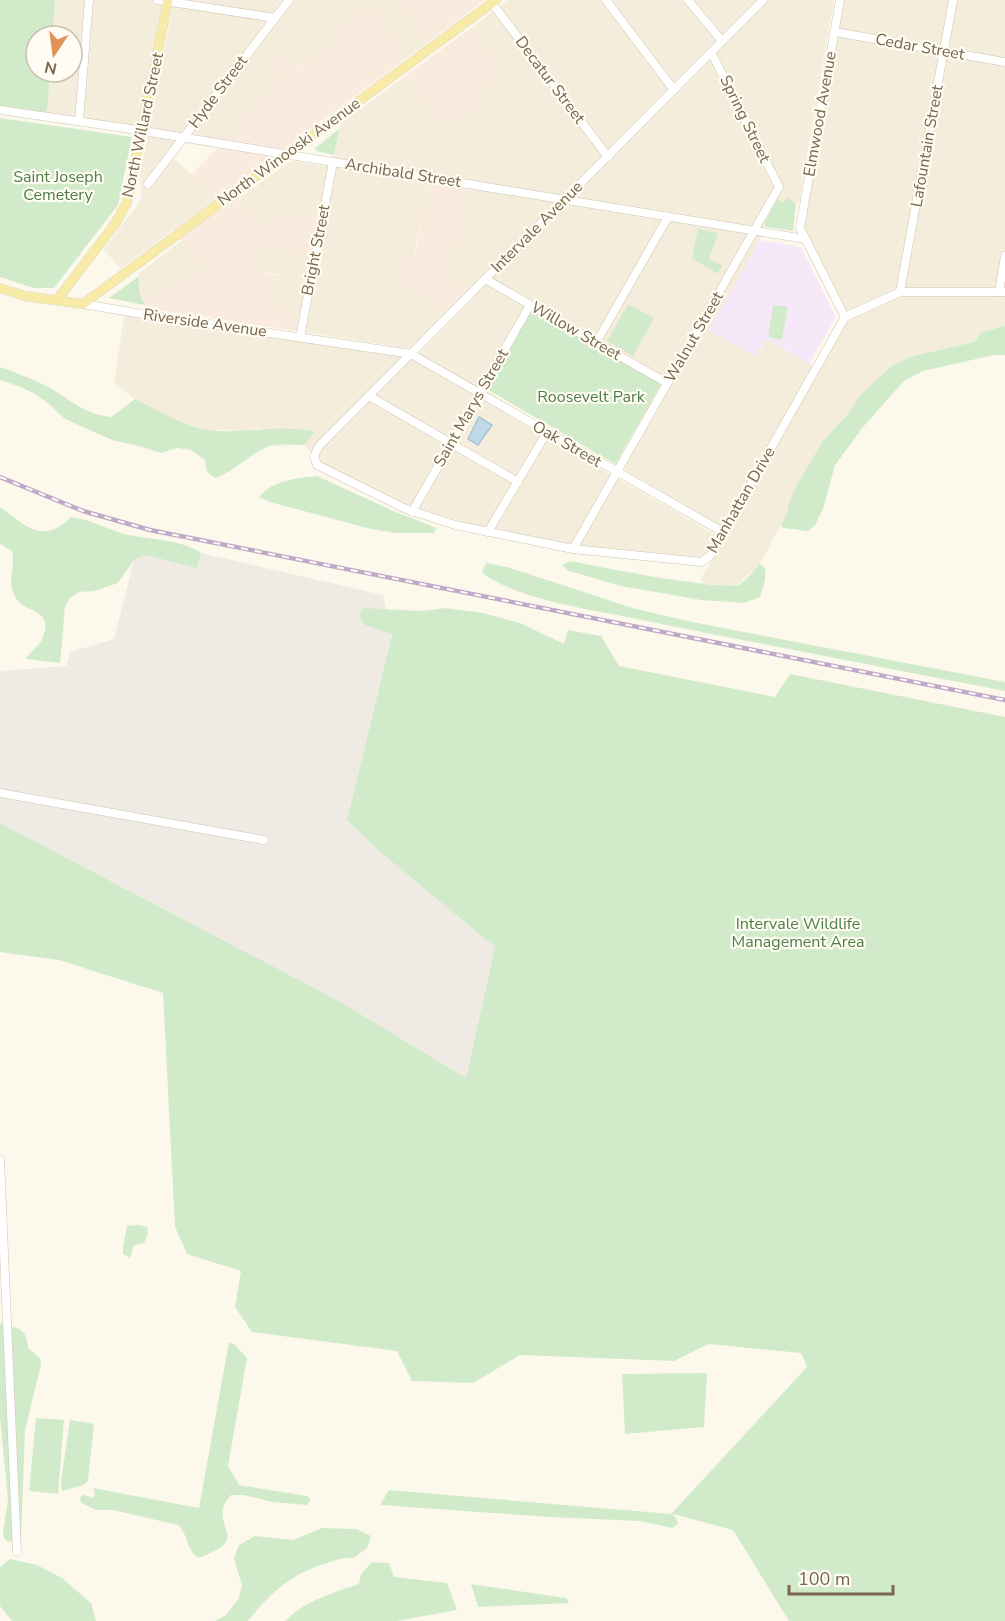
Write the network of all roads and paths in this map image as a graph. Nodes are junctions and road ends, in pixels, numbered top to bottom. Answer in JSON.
{"nodes":[{"id":1,"x":89,"y":0,"type":"edge"},
{"id":2,"x":158,"y":0,"type":"edge"},
{"id":3,"x":289,"y":0,"type":"edge"},
{"id":4,"x":606,"y":0,"type":"edge"},
{"id":5,"x":688,"y":0,"type":"edge"},
{"id":6,"x":763,"y":0,"type":"edge"},
{"id":7,"x":840,"y":0,"type":"edge"},
{"id":8,"x":953,"y":0,"type":"edge"},
{"id":9,"x":168,"y":1,"type":"edge"},
{"id":10,"x":493,"y":1,"type":"edge"},
{"id":11,"x":275,"y":18,"type":"junction"},
{"id":12,"x":835,"y":32,"type":"junction"},
{"id":13,"x":722,"y":41,"type":"junction"},
{"id":14,"x":711,"y":51,"type":"junction"},
{"id":15,"x":944,"y":51,"type":"junction"},
{"id":16,"x":1005,"y":62,"type":"edge"},
{"id":17,"x":674,"y":90,"type":"junction"},
{"id":18,"x":0,"y":110,"type":"edge"},
{"id":19,"x":79,"y":121,"type":"junction"},
{"id":20,"x":142,"y":130,"type":"junction"},
{"id":21,"x":183,"y":137,"type":"junction"},
{"id":22,"x":287,"y":154,"type":"junction"},
{"id":23,"x":608,"y":157,"type":"junction"},
{"id":24,"x":333,"y":162,"type":"junction"},
{"id":25,"x":148,"y":184,"type":"dead end"},
{"id":26,"x":779,"y":187,"type":"joint"},
{"id":27,"x":566,"y":200,"type":"junction"},
{"id":28,"x":668,"y":217,"type":"junction"},
{"id":29,"x":754,"y":231,"type":"junction"},
{"id":30,"x":806,"y":239,"type":"junction"},
{"id":31,"x":1005,"y":256,"type":"edge"},
{"id":32,"x":485,"y":279,"type":"junction"},
{"id":33,"x":0,"y":288,"type":"edge"},
{"id":34,"x":900,"y":292,"type":"junction"},
{"id":35,"x":1002,"y":292,"type":"edge"},
{"id":36,"x":57,"y":300,"type":"junction"},
{"id":37,"x":83,"y":304,"type":"junction"},
{"id":38,"x":530,"y":304,"type":"junction"},
{"id":39,"x":844,"y":317,"type":"junction"},
{"id":40,"x":300,"y":337,"type":"junction"},
{"id":41,"x":596,"y":343,"type":"junction"},
{"id":42,"x":411,"y":354,"type":"junction"},
{"id":43,"x":667,"y":383,"type":"junction"},
{"id":44,"x":479,"y":393,"type":"junction"},
{"id":45,"x":369,"y":396,"type":"junction"},
{"id":46,"x":547,"y":432,"type":"junction"},
{"id":47,"x":450,"y":443,"type":"junction"},
{"id":48,"x":314,"y":456,"type":"joint"},
{"id":49,"x":616,"y":472,"type":"junction"},
{"id":50,"x":518,"y":482,"type":"junction"},
{"id":51,"x":412,"y":512,"type":"junction"},
{"id":52,"x":488,"y":532,"type":"junction"},
{"id":53,"x":723,"y":532,"type":"junction"},
{"id":54,"x":573,"y":549,"type":"junction"},
{"id":55,"x":0,"y":793,"type":"edge"},
{"id":56,"x":264,"y":840,"type":"dead end"},
{"id":57,"x":0,"y":1160,"type":"edge"},
{"id":58,"x":16,"y":1552,"type":"dead end"}],
"edges":[{"from":1,"to":19,"type":"street"},
{"from":2,"to":9,"type":"street"},
{"from":3,"to":11,"type":"street","name":"Hyde Street"},
{"from":4,"to":17,"type":"street"},
{"from":5,"to":13,"type":"street"},
{"from":6,"to":13,"type":"street","name":"Intervale Avenue"},
{"from":7,"to":12,"type":"street","name":"Elmwood Avenue"},
{"from":8,"to":15,"type":"street","name":"Lafountain Street"},
{"from":9,"to":11,"type":"street"},
{"from":9,"to":20,"type":"main road","name":"North Willard Street"},
{"from":10,"to":22,"type":"main road","name":"North Winooski Avenue"},
{"from":10,"to":23,"type":"street","name":"Decatur Street"},
{"from":11,"to":21,"type":"street","name":"Hyde Street"},
{"from":12,"to":15,"type":"street","name":"Cedar Street"},
{"from":12,"to":30,"type":"street","name":"Elmwood Avenue"},
{"from":13,"to":14,"type":"street","name":"Intervale Avenue"},
{"from":14,"to":17,"type":"street","name":"Intervale Avenue"},
{"from":14,"to":26,"type":"street","name":"Spring Street"},
{"from":15,"to":16,"type":"street","name":"Cedar Street"},
{"from":15,"to":34,"type":"street","name":"Lafountain Street"},
{"from":17,"to":23,"type":"street","name":"Intervale Avenue"},
{"from":18,"to":19,"type":"street","name":"Archibald Street"},
{"from":19,"to":20,"type":"street","name":"Archibald Street"},
{"from":20,"to":21,"type":"street","name":"Archibald Street"},
{"from":20,"to":36,"type":"main road","name":"North Willard Street"},
{"from":21,"to":22,"type":"street","name":"Archibald Street"},
{"from":21,"to":25,"type":"street","name":"Hyde Street"},
{"from":22,"to":24,"type":"street","name":"Archibald Street"},
{"from":22,"to":37,"type":"main road","name":"North Winooski Avenue"},
{"from":23,"to":27,"type":"street","name":"Intervale Avenue"},
{"from":24,"to":27,"type":"street","name":"Archibald Street"},
{"from":24,"to":40,"type":"street","name":"Bright Street"},
{"from":26,"to":29,"type":"street","name":"Walnut Street"},
{"from":27,"to":28,"type":"street","name":"Archibald Street"},
{"from":27,"to":32,"type":"street","name":"Intervale Avenue"},
{"from":28,"to":29,"type":"street","name":"Archibald Street"},
{"from":28,"to":41,"type":"street"},
{"from":29,"to":30,"type":"street","name":"Archibald Street"},
{"from":29,"to":43,"type":"street","name":"Walnut Street"},
{"from":30,"to":39,"type":"street"},
{"from":31,"to":35,"type":"street"},
{"from":32,"to":38,"type":"street","name":"Willow Street"},
{"from":32,"to":42,"type":"street","name":"Intervale Avenue"},
{"from":33,"to":36,"type":"main road","name":"Riverside Avenue"},
{"from":34,"to":35,"type":"street"},
{"from":34,"to":39,"type":"street"},
{"from":36,"to":37,"type":"main road","name":"Riverside Avenue"},
{"from":37,"to":40,"type":"street","name":"Riverside Avenue"},
{"from":38,"to":41,"type":"street","name":"Willow Street"},
{"from":38,"to":44,"type":"street","name":"Saint Marys Street"},
{"from":39,"to":53,"type":"street","name":"Manhattan Drive"},
{"from":40,"to":42,"type":"street","name":"Riverside Avenue"},
{"from":41,"to":43,"type":"street","name":"Willow Street"},
{"from":42,"to":44,"type":"street","name":"Oak Street"},
{"from":42,"to":45,"type":"street","name":"Intervale Avenue"},
{"from":43,"to":49,"type":"street","name":"Walnut Street"},
{"from":44,"to":46,"type":"street","name":"Oak Street"},
{"from":44,"to":47,"type":"street","name":"Saint Marys Street"},
{"from":45,"to":47,"type":"street"},
{"from":45,"to":48,"type":"street","name":"Intervale Avenue"},
{"from":46,"to":49,"type":"street","name":"Oak Street"},
{"from":46,"to":50,"type":"street"},
{"from":47,"to":50,"type":"street"},
{"from":47,"to":51,"type":"street","name":"Saint Marys Street"},
{"from":48,"to":51,"type":"street","name":"Manhattan Drive"},
{"from":49,"to":53,"type":"street","name":"Oak Street"},
{"from":49,"to":54,"type":"street","name":"Walnut Street"},
{"from":50,"to":52,"type":"street"},
{"from":51,"to":52,"type":"street","name":"Manhattan Drive"},
{"from":52,"to":54,"type":"street","name":"Manhattan Drive"},
{"from":53,"to":54,"type":"street","name":"Manhattan Drive"},
{"from":55,"to":56,"type":"street"},
{"from":57,"to":58,"type":"street"}]}
